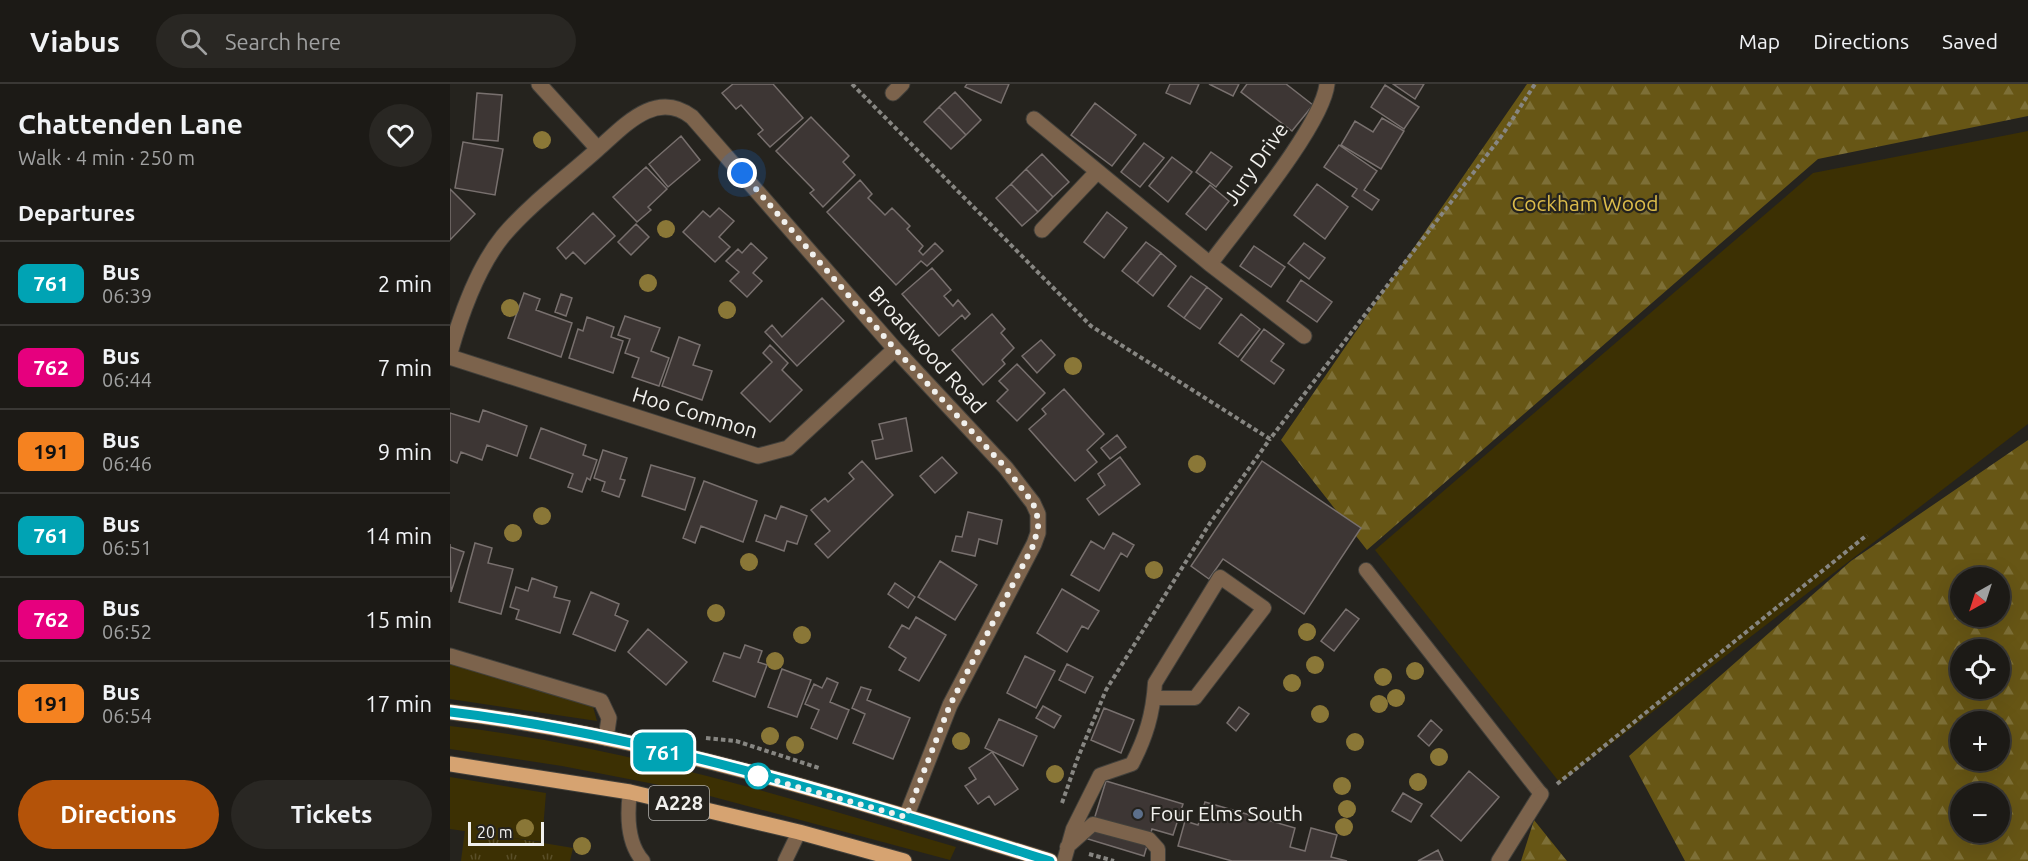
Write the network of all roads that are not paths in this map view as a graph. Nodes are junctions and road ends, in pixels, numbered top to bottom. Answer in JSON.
{"nodes":[{"id":1,"x":538,"y":84,"type":"edge"},
{"id":2,"x":1327,"y":84,"type":"edge"},
{"id":3,"x":1034,"y":119,"type":"dead end"},
{"id":4,"x":598,"y":149,"type":"junction"},
{"id":5,"x":1097,"y":172,"type":"junction"},
{"id":6,"x":1042,"y":230,"type":"dead end"},
{"id":7,"x":1210,"y":264,"type":"junction"},
{"id":8,"x":1304,"y":336,"type":"dead end"},
{"id":9,"x":895,"y":349,"type":"junction"},
{"id":10,"x":450,"y":355,"type":"edge"},
{"id":11,"x":1366,"y":570,"type":"dead end"},
{"id":12,"x":450,"y":656,"type":"edge"},
{"id":13,"x":1154,"y":698,"type":"junction"},
{"id":14,"x":450,"y":712,"type":"edge"},
{"id":15,"x":606,"y":738,"type":"junction"},
{"id":16,"x":450,"y":764,"type":"edge"},
{"id":17,"x":630,"y":792,"type":"junction"},
{"id":18,"x":1541,"y":794,"type":"joint"},
{"id":19,"x":906,"y":817,"type":"junction"},
{"id":20,"x":798,"y":832,"type":"junction"},
{"id":21,"x":1067,"y":847,"type":"junction"},
{"id":22,"x":643,"y":861,"type":"edge"},
{"id":23,"x":785,"y":861,"type":"edge"},
{"id":24,"x":904,"y":861,"type":"edge"},
{"id":25,"x":1050,"y":861,"type":"edge"},
{"id":26,"x":1064,"y":861,"type":"edge"},
{"id":27,"x":1158,"y":861,"type":"edge"},
{"id":28,"x":1499,"y":861,"type":"edge"}],
"edges":[{"from":1,"to":4,"type":"street"},
{"from":2,"to":7,"type":"street","name":"Jury Drive"},
{"from":3,"to":5,"type":"street"},
{"from":4,"to":9,"type":"street","name":"Broadwood Road"},
{"from":4,"to":10,"type":"street","name":"Hoo Common"},
{"from":5,"to":6,"type":"street"},
{"from":5,"to":7,"type":"street"},
{"from":7,"to":8,"type":"street"},
{"from":9,"to":10,"type":"street","name":"Hoo Common"},
{"from":9,"to":19,"type":"street","name":"Broadwood Road"},
{"from":11,"to":18,"type":"lane"},
{"from":12,"to":15,"type":"street"},
{"from":13,"to":13,"type":"lane"},
{"from":13,"to":21,"type":"lane"},
{"from":14,"to":15,"type":"main road","number":"A228"},
{"from":15,"to":19,"type":"main road","number":"A228"},
{"from":16,"to":17,"type":"main road","number":"A228"},
{"from":17,"to":20,"type":"main road","number":"A228"},
{"from":17,"to":22,"type":"lane"},
{"from":18,"to":28,"type":"street"},
{"from":19,"to":25,"type":"main road","number":"A228"},
{"from":20,"to":23,"type":"lane"},
{"from":20,"to":24,"type":"main road","number":"A228"},
{"from":21,"to":26,"type":"lane"},
{"from":21,"to":27,"type":"lane"}]}
